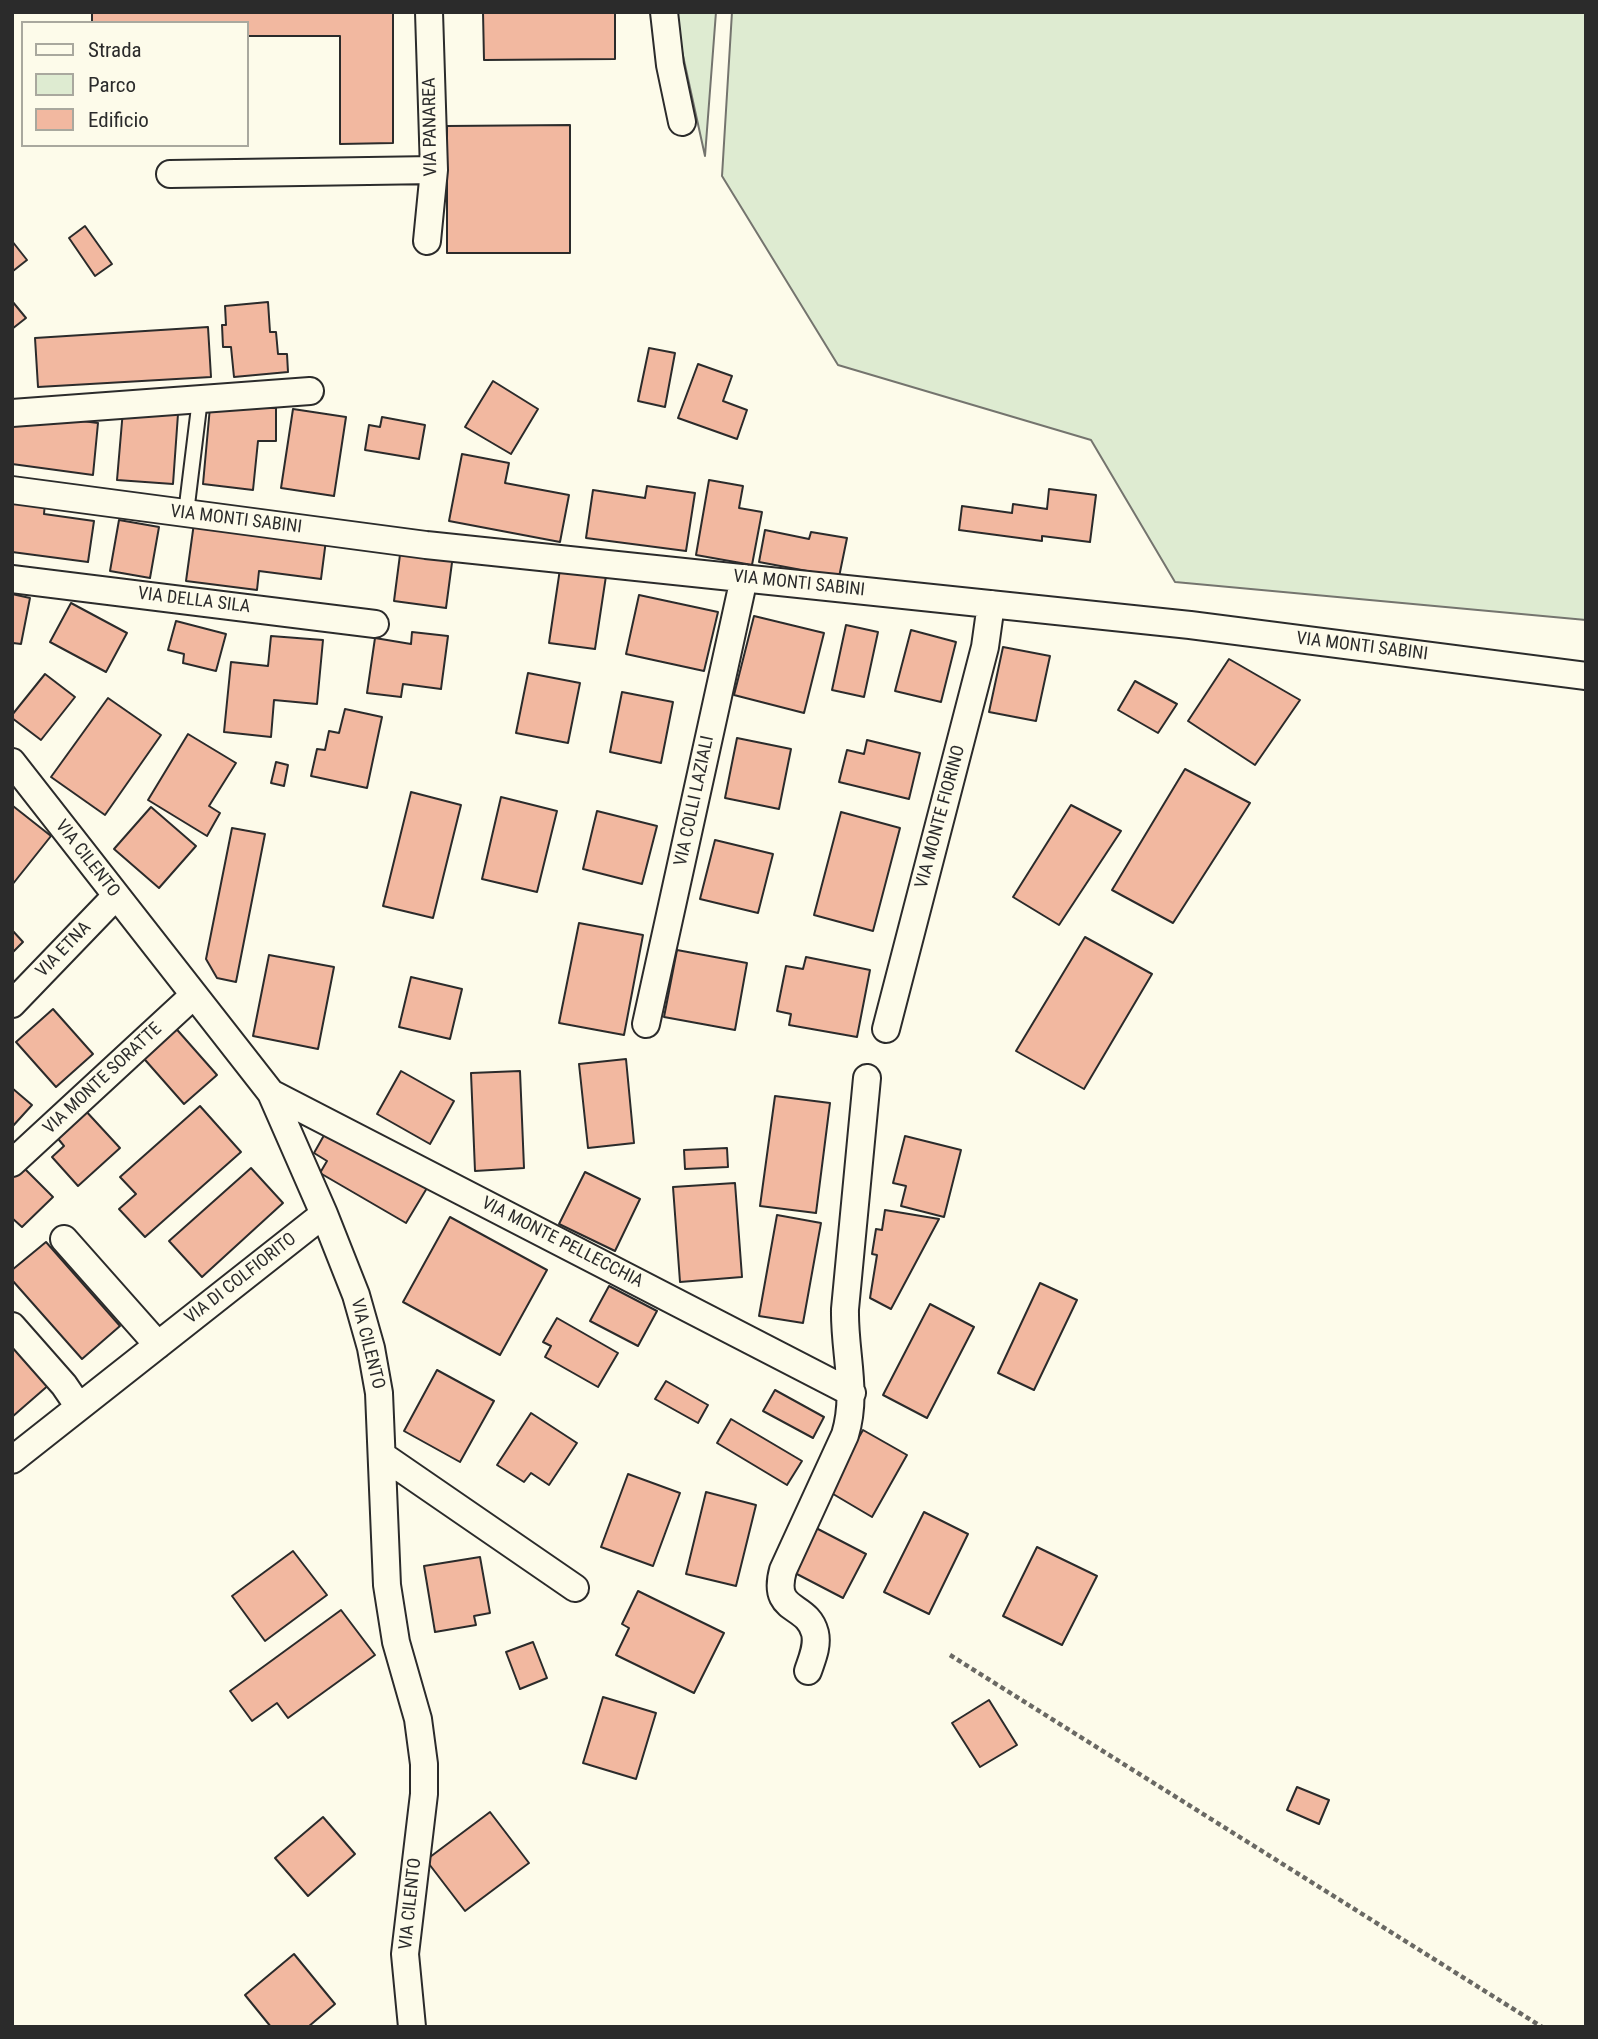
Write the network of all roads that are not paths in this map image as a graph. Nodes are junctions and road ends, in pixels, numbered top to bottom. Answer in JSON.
{"nodes":[{"id":1,"x":429,"y":12,"type":"edge"},
{"id":2,"x":664,"y":12,"type":"edge"},
{"id":3,"x":682,"y":122,"type":"dead end"},
{"id":4,"x":434,"y":170,"type":"junction"},
{"id":5,"x":170,"y":174,"type":"dead end"},
{"id":6,"x":427,"y":241,"type":"dead end"},
{"id":7,"x":310,"y":391,"type":"dead end"},
{"id":8,"x":200,"y":399,"type":"junction"},
{"id":9,"x":12,"y":413,"type":"edge"},
{"id":10,"x":12,"y":490,"type":"edge"},
{"id":11,"x":186,"y":513,"type":"junction"},
{"id":12,"x":744,"y":578,"type":"junction"},
{"id":13,"x":12,"y":579,"type":"edge"},
{"id":14,"x":991,"y":604,"type":"junction"},
{"id":15,"x":375,"y":624,"type":"dead end"},
{"id":16,"x":1586,"y":676,"type":"edge"},
{"id":17,"x":12,"y":762,"type":"edge"},
{"id":18,"x":116,"y":896,"type":"junction"},
{"id":19,"x":194,"y":995,"type":"junction"},
{"id":20,"x":12,"y":1004,"type":"edge"},
{"id":21,"x":646,"y":1024,"type":"dead end"},
{"id":22,"x":886,"y":1029,"type":"dead end"},
{"id":23,"x":867,"y":1078,"type":"dead end"},
{"id":24,"x":271,"y":1093,"type":"junction"},
{"id":25,"x":12,"y":1163,"type":"edge"},
{"id":26,"x":324,"y":1214,"type":"junction"},
{"id":27,"x":64,"y":1239,"type":"dead end"},
{"id":28,"x":12,"y":1326,"type":"edge"},
{"id":29,"x":158,"y":1345,"type":"junction"},
{"id":30,"x":852,"y":1393,"type":"junction"},
{"id":31,"x":79,"y":1407,"type":"junction"},
{"id":32,"x":383,"y":1456,"type":"junction"},
{"id":33,"x":12,"y":1460,"type":"edge"},
{"id":34,"x":575,"y":1588,"type":"dead end"},
{"id":35,"x":808,"y":1671,"type":"dead end"},
{"id":36,"x":412,"y":2027,"type":"edge"}],
"edges":[{"from":1,"to":4,"type":"street","name":"VIA PANAREA"},
{"from":2,"to":3,"type":"street"},
{"from":4,"to":5,"type":"street"},
{"from":4,"to":6,"type":"street","name":"VIA PANAREA"},
{"from":7,"to":8,"type":"street"},
{"from":8,"to":9,"type":"street"},
{"from":8,"to":11,"type":"lane"},
{"from":10,"to":11,"type":"street","name":"VIA MONTI SABINI"},
{"from":11,"to":12,"type":"street","name":"VIA MONTI SABINI"},
{"from":12,"to":14,"type":"street","name":"VIA MONTI SABINI"},
{"from":12,"to":21,"type":"street","name":"VIA COLLI LAZIALI"},
{"from":13,"to":15,"type":"street","name":"VIA DELLA SILA"},
{"from":14,"to":16,"type":"street","name":"VIA MONTI SABINI"},
{"from":14,"to":22,"type":"street","name":"VIA MONTE FIORINO"},
{"from":17,"to":18,"type":"street","name":"VIA CILENTO"},
{"from":18,"to":19,"type":"street","name":"VIA CILENTO"},
{"from":18,"to":20,"type":"street","name":"VIA ETNA"},
{"from":19,"to":24,"type":"street","name":"VIA CILENTO"},
{"from":19,"to":25,"type":"street","name":"VIA MONTE SORATTE"},
{"from":23,"to":30,"type":"street"},
{"from":24,"to":26,"type":"street","name":"VIA CILENTO"},
{"from":24,"to":30,"type":"street","name":"VIA MONTE PELLECCHIA"},
{"from":26,"to":29,"type":"street","name":"VIA DI COLFIORITO"},
{"from":26,"to":32,"type":"street","name":"VIA CILENTO"},
{"from":27,"to":29,"type":"street"},
{"from":28,"to":31,"type":"street"},
{"from":29,"to":31,"type":"street","name":"VIA DI COLFIORITO"},
{"from":30,"to":35,"type":"street"},
{"from":31,"to":33,"type":"street","name":"VIA DI COLFIORITO"},
{"from":32,"to":34,"type":"street"},
{"from":32,"to":36,"type":"street","name":"VIA CILENTO"}]}
